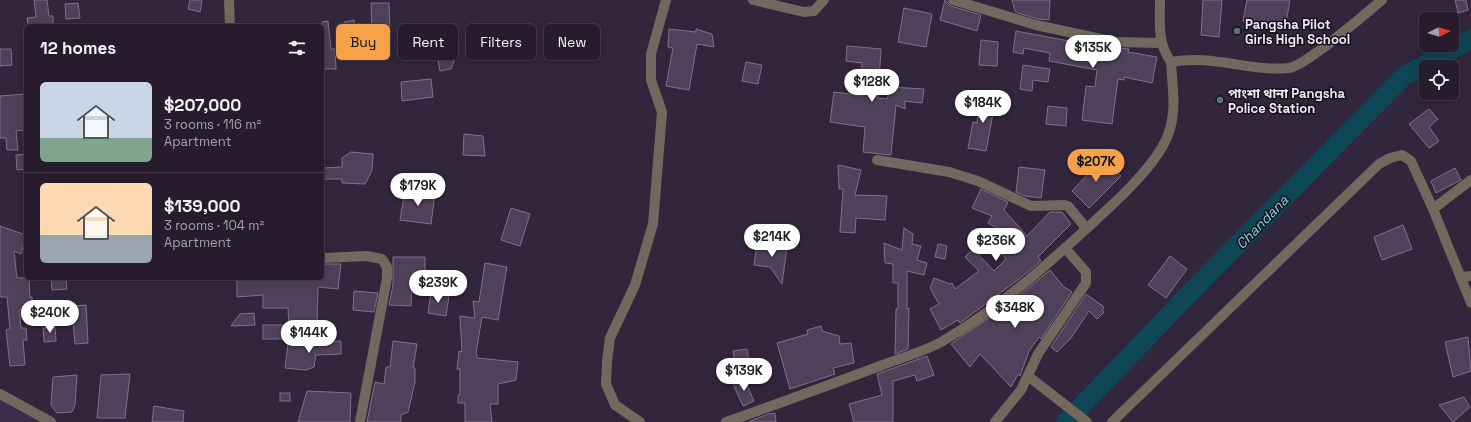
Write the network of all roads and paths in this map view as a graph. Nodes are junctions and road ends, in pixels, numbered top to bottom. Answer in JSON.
{"nodes":[{"id":1,"x":229,"y":0,"type":"edge"},
{"id":2,"x":666,"y":0,"type":"edge"},
{"id":3,"x":753,"y":0,"type":"edge"},
{"id":4,"x":824,"y":0,"type":"edge"},
{"id":5,"x":953,"y":0,"type":"edge"},
{"id":6,"x":1160,"y":0,"type":"edge"},
{"id":7,"x":1382,"y":0,"type":"edge"},
{"id":8,"x":230,"y":24,"type":"edge"},
{"id":9,"x":1160,"y":43,"type":"junction"},
{"id":10,"x":1171,"y":62,"type":"junction"},
{"id":11,"x":877,"y":160,"type":"dead end"},
{"id":12,"x":1471,"y":180,"type":"edge"},
{"id":13,"x":1433,"y":209,"type":"junction"},
{"id":14,"x":1086,"y":228,"type":"junction"},
{"id":15,"x":1064,"y":248,"type":"junction"},
{"id":16,"x":324,"y":258,"type":"edge"},
{"id":17,"x":1466,"y":276,"type":"edge"},
{"id":18,"x":1471,"y":303,"type":"edge"},
{"id":19,"x":1028,"y":376,"type":"junction"},
{"id":20,"x":0,"y":394,"type":"edge"},
{"id":21,"x":50,"y":422,"type":"edge"},
{"id":22,"x":360,"y":422,"type":"edge"},
{"id":23,"x":640,"y":422,"type":"edge"},
{"id":24,"x":726,"y":422,"type":"edge"},
{"id":25,"x":995,"y":422,"type":"edge"},
{"id":26,"x":1087,"y":422,"type":"edge"},
{"id":27,"x":1112,"y":422,"type":"edge"}],
"edges":[{"from":1,"to":8,"type":"street"},
{"from":2,"to":23,"type":"street"},
{"from":3,"to":4,"type":"street"},
{"from":5,"to":9,"type":"street"},
{"from":6,"to":9,"type":"street"},
{"from":7,"to":10,"type":"street"},
{"from":9,"to":10,"type":"street"},
{"from":10,"to":14,"type":"street"},
{"from":11,"to":14,"type":"street"},
{"from":12,"to":13,"type":"street"},
{"from":13,"to":17,"type":"street"},
{"from":13,"to":27,"type":"street"},
{"from":14,"to":15,"type":"street"},
{"from":15,"to":19,"type":"street"},
{"from":15,"to":24,"type":"street"},
{"from":16,"to":22,"type":"street"},
{"from":17,"to":18,"type":"street"},
{"from":19,"to":25,"type":"street"},
{"from":19,"to":26,"type":"street"},
{"from":20,"to":21,"type":"street"}]}
